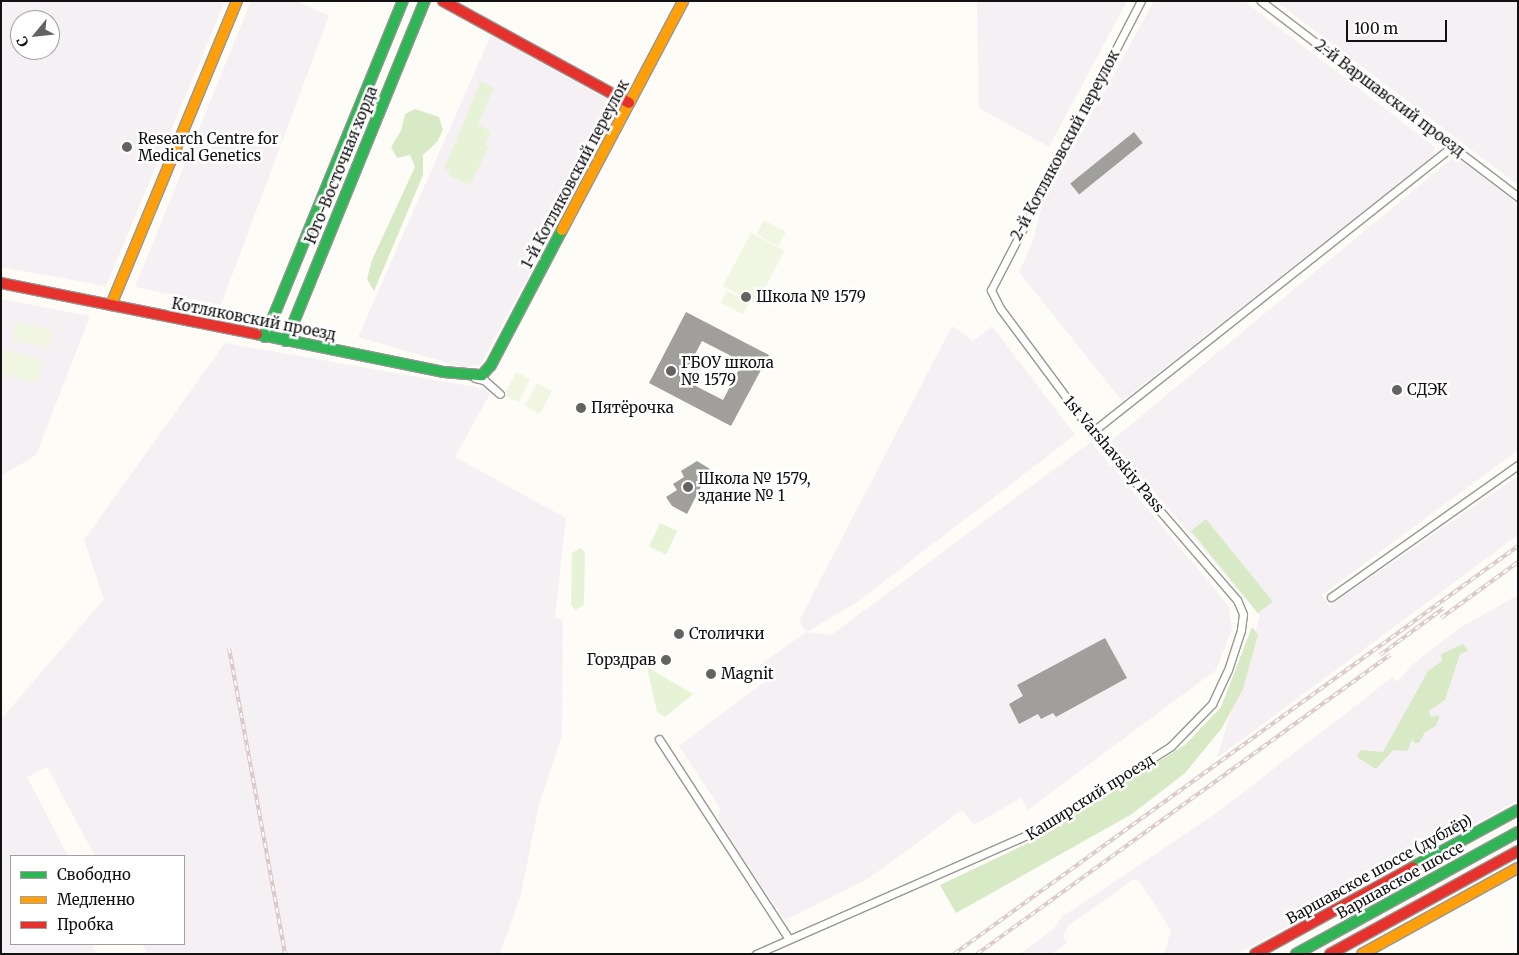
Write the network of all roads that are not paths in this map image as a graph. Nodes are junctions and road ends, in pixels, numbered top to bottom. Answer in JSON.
{"nodes":[{"id":1,"x":237,"y":1,"type":"edge"},
{"id":2,"x":403,"y":1,"type":"edge"},
{"id":3,"x":425,"y":1,"type":"edge"},
{"id":4,"x":443,"y":1,"type":"edge"},
{"id":5,"x":683,"y":1,"type":"edge"},
{"id":6,"x":1141,"y":1,"type":"edge"},
{"id":7,"x":1261,"y":1,"type":"edge"},
{"id":8,"x":629,"y":103,"type":"junction"},
{"id":9,"x":1454,"y":145,"type":"junction"},
{"id":10,"x":1518,"y":197,"type":"edge"},
{"id":11,"x":1,"y":283,"type":"edge"},
{"id":12,"x":991,"y":290,"type":"joint"},
{"id":13,"x":111,"y":305,"type":"junction"},
{"id":14,"x":265,"y":337,"type":"junction"},
{"id":15,"x":286,"y":341,"type":"junction"},
{"id":16,"x":488,"y":370,"type":"junction"},
{"id":17,"x":470,"y":376,"type":"junction"},
{"id":18,"x":490,"y":385,"type":"junction"},
{"id":19,"x":500,"y":394,"type":"dead end"},
{"id":20,"x":1092,"y":432,"type":"junction"},
{"id":21,"x":1518,"y":465,"type":"edge"},
{"id":22,"x":1331,"y":597,"type":"dead end"},
{"id":23,"x":1243,"y":614,"type":"joint"},
{"id":24,"x":659,"y":739,"type":"dead end"},
{"id":25,"x":1518,"y":810,"type":"edge"},
{"id":26,"x":1518,"y":832,"type":"edge"},
{"id":27,"x":1518,"y":851,"type":"edge"},
{"id":28,"x":1518,"y":868,"type":"edge"},
{"id":29,"x":788,"y":938,"type":"junction"},
{"id":30,"x":756,"y":954,"type":"edge"},
{"id":31,"x":1255,"y":954,"type":"edge"},
{"id":32,"x":1296,"y":954,"type":"edge"},
{"id":33,"x":1330,"y":954,"type":"edge"},
{"id":34,"x":1362,"y":954,"type":"edge"}],
"edges":[{"from":1,"to":13,"type":"main road"},
{"from":2,"to":14,"type":"main road","name":"Юго-Восточная хорда"},
{"from":3,"to":15,"type":"main road","name":"Юго-Восточная хорда"},
{"from":4,"to":8,"type":"main road"},
{"from":5,"to":8,"type":"main road","name":"1-й Котляковский переулок"},
{"from":6,"to":12,"type":"street","name":"2-й Котляковский переулок"},
{"from":7,"to":9,"type":"street","name":"2-й Варшавский проезд"},
{"from":8,"to":16,"type":"main road","name":"1-й Котляковский переулок"},
{"from":9,"to":10,"type":"street","name":"2-й Варшавский проезд"},
{"from":9,"to":20,"type":"street"},
{"from":11,"to":13,"type":"main road","name":"Котляковский проезд"},
{"from":12,"to":20,"type":"street","name":"1st Varshavskiy Pass"},
{"from":13,"to":14,"type":"main road","name":"Котляковский проезд"},
{"from":14,"to":15,"type":"main road","name":"Котляковский проезд"},
{"from":15,"to":17,"type":"main road","name":"Котляковский проезд"},
{"from":16,"to":17,"type":"main road","name":"Котляковский проезд"},
{"from":16,"to":18,"type":"street"},
{"from":17,"to":18,"type":"street"},
{"from":18,"to":19,"type":"street"},
{"from":20,"to":23,"type":"street","name":"1st Varshavskiy Pass"},
{"from":21,"to":22,"type":"street"},
{"from":23,"to":29,"type":"street","name":"Каширский проезд"},
{"from":24,"to":29,"type":"street"},
{"from":25,"to":31,"type":"main road","name":"Варшавское шоссе (дублёр)"},
{"from":26,"to":32,"type":"main road","name":"Варшавское шоссе"},
{"from":27,"to":33,"type":"main road","name":"Варшавское шоссе"},
{"from":28,"to":34,"type":"main road"},
{"from":29,"to":30,"type":"street","name":"Каширский проезд"}]}
